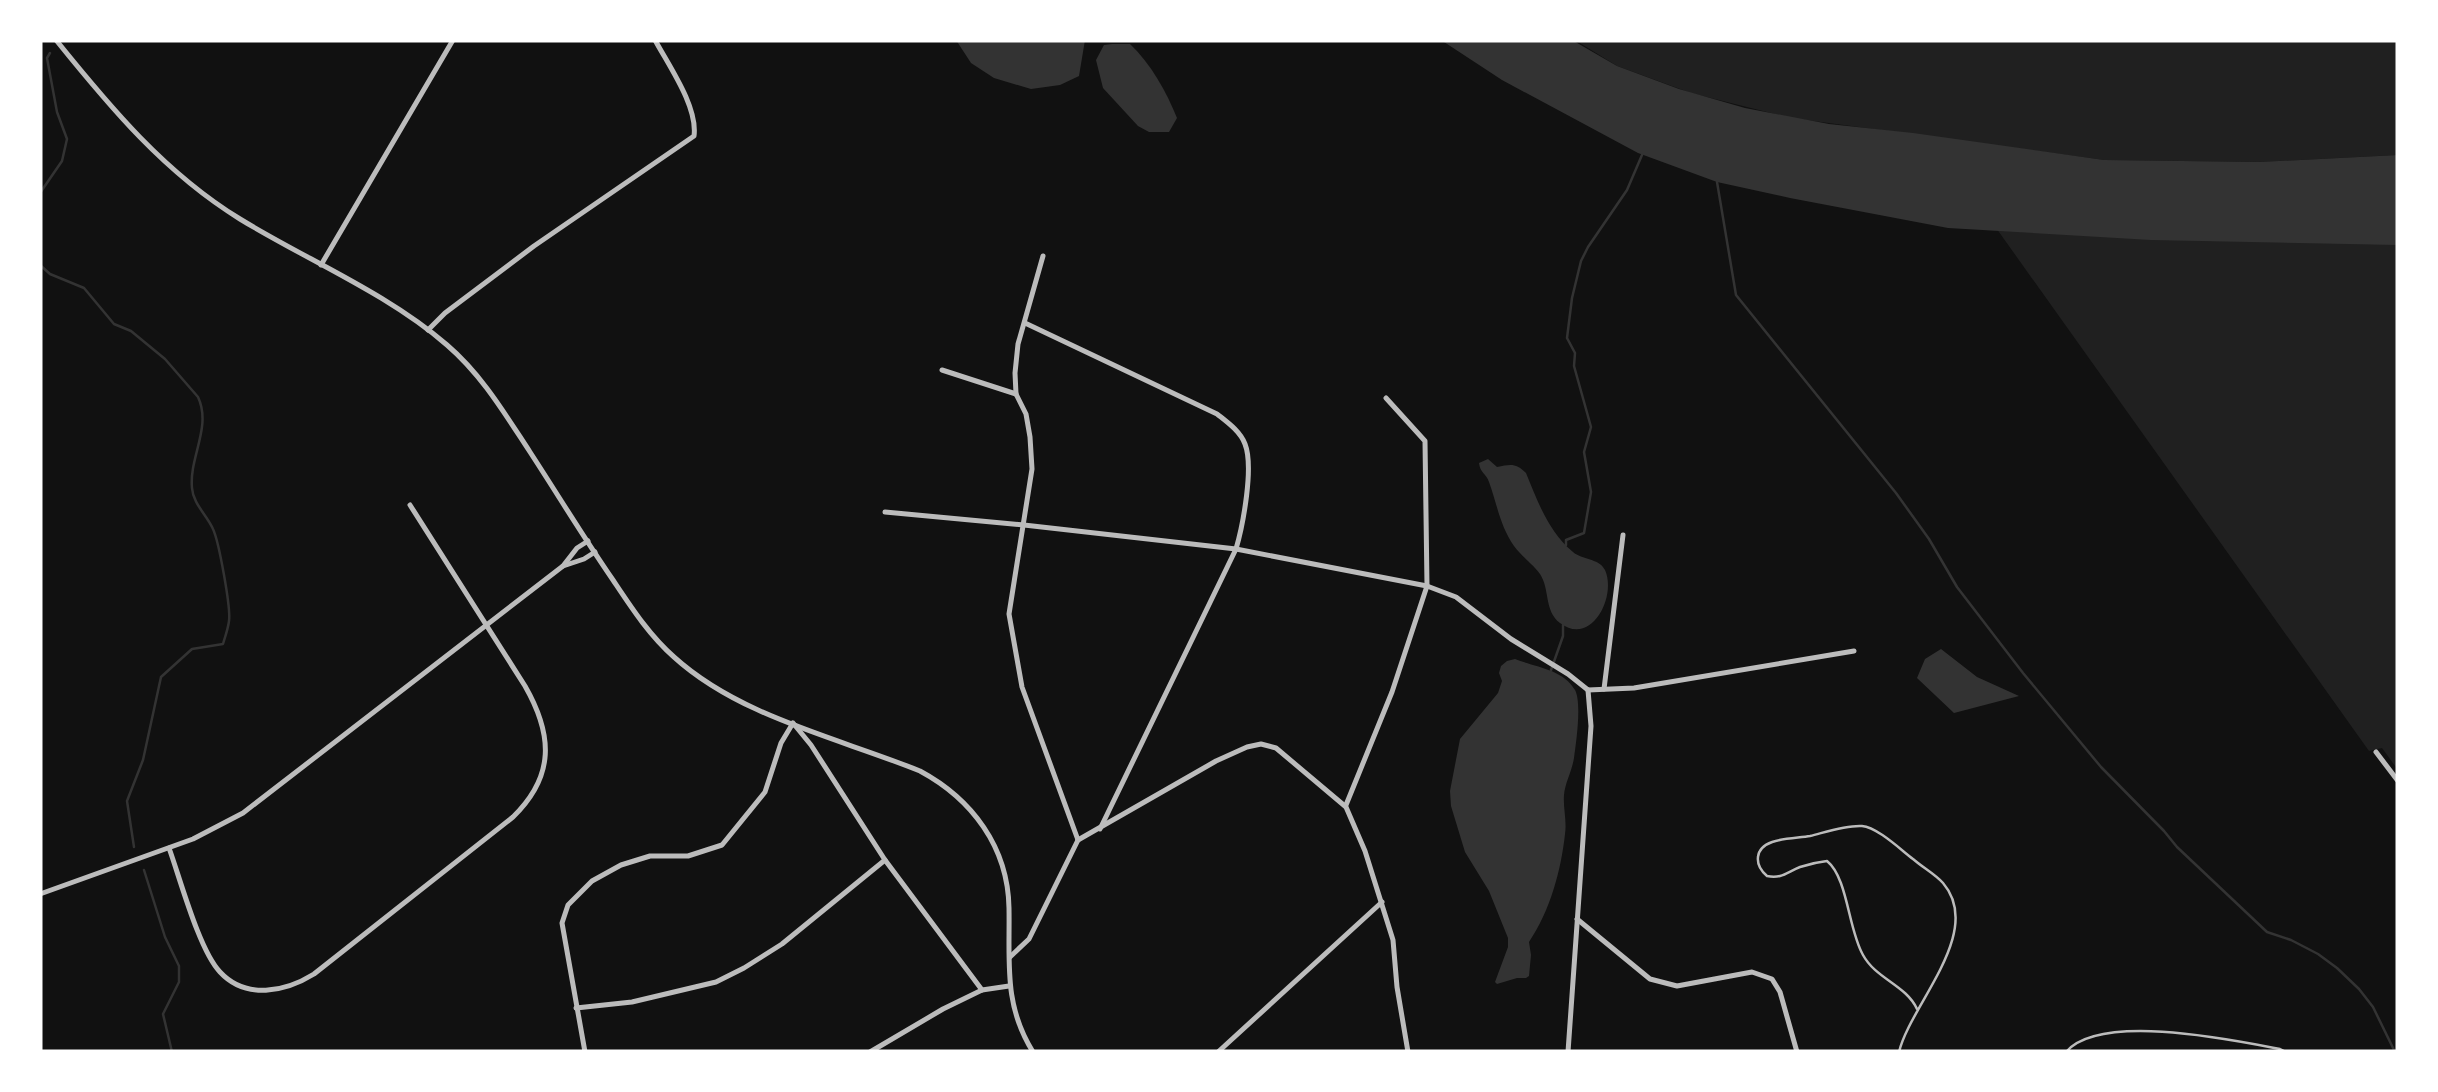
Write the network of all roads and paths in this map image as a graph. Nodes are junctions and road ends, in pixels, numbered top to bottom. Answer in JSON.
{"nodes":[{"id":1,"x":56,"y":40,"type":"edge"},
{"id":2,"x":453,"y":40,"type":"edge"},
{"id":3,"x":655,"y":40,"type":"edge"},
{"id":4,"x":1043,"y":256,"type":"dead end"},
{"id":5,"x":321,"y":266,"type":"junction"},
{"id":6,"x":1025,"y":323,"type":"junction"},
{"id":7,"x":428,"y":330,"type":"junction"},
{"id":8,"x":942,"y":370,"type":"dead end"},
{"id":9,"x":1016,"y":394,"type":"junction"},
{"id":10,"x":1386,"y":398,"type":"dead end"},
{"id":11,"x":410,"y":505,"type":"dead end"},
{"id":12,"x":886,"y":512,"type":"dead end"},
{"id":13,"x":1024,"y":524,"type":"junction"},
{"id":14,"x":1623,"y":535,"type":"dead end"},
{"id":15,"x":588,"y":542,"type":"junction"},
{"id":16,"x":1236,"y":549,"type":"junction"},
{"id":17,"x":595,"y":552,"type":"junction"},
{"id":18,"x":564,"y":566,"type":"junction"},
{"id":19,"x":1428,"y":586,"type":"junction"},
{"id":20,"x":486,"y":625,"type":"junction"},
{"id":21,"x":1854,"y":651,"type":"dead end"},
{"id":22,"x":1604,"y":689,"type":"junction"},
{"id":23,"x":1588,"y":690,"type":"junction"},
{"id":24,"x":794,"y":723,"type":"junction"},
{"id":25,"x":2376,"y":752,"type":"dead end"},
{"id":26,"x":2398,"y":781,"type":"edge"},
{"id":27,"x":1345,"y":806,"type":"junction"},
{"id":28,"x":1100,"y":829,"type":"junction"},
{"id":29,"x":1078,"y":840,"type":"junction"},
{"id":30,"x":169,"y":848,"type":"junction"},
{"id":31,"x":885,"y":860,"type":"junction"},
{"id":32,"x":40,"y":894,"type":"edge"},
{"id":33,"x":1382,"y":902,"type":"junction"},
{"id":34,"x":1576,"y":918,"type":"junction"},
{"id":35,"x":1008,"y":959,"type":"junction"},
{"id":36,"x":1009,"y":986,"type":"junction"},
{"id":37,"x":982,"y":990,"type":"junction"},
{"id":38,"x":576,"y":1008,"type":"junction"},
{"id":39,"x":1916,"y":1010,"type":"junction"},
{"id":40,"x":586,"y":1052,"type":"edge"},
{"id":41,"x":870,"y":1052,"type":"edge"},
{"id":42,"x":1033,"y":1052,"type":"edge"},
{"id":43,"x":1218,"y":1052,"type":"edge"},
{"id":44,"x":1408,"y":1052,"type":"edge"},
{"id":45,"x":1568,"y":1052,"type":"edge"},
{"id":46,"x":1796,"y":1052,"type":"edge"},
{"id":47,"x":1900,"y":1052,"type":"edge"},
{"id":48,"x":2066,"y":1052,"type":"edge"},
{"id":49,"x":2286,"y":1052,"type":"edge"}],
"edges":[{"from":1,"to":5,"type":"street"},
{"from":2,"to":5,"type":"street"},
{"from":3,"to":7,"type":"street"},
{"from":4,"to":6,"type":"street"},
{"from":5,"to":7,"type":"street"},
{"from":6,"to":9,"type":"street"},
{"from":6,"to":16,"type":"street"},
{"from":7,"to":15,"type":"street"},
{"from":8,"to":9,"type":"street"},
{"from":9,"to":13,"type":"street"},
{"from":10,"to":19,"type":"street"},
{"from":11,"to":20,"type":"street"},
{"from":12,"to":13,"type":"street"},
{"from":13,"to":16,"type":"street"},
{"from":13,"to":29,"type":"street"},
{"from":14,"to":22,"type":"street"},
{"from":15,"to":17,"type":"street"},
{"from":15,"to":18,"type":"street"},
{"from":16,"to":19,"type":"street"},
{"from":16,"to":28,"type":"street"},
{"from":17,"to":18,"type":"street"},
{"from":17,"to":24,"type":"street"},
{"from":18,"to":20,"type":"street"},
{"from":19,"to":23,"type":"street"},
{"from":19,"to":27,"type":"street"},
{"from":20,"to":30,"type":"street"},
{"from":20,"to":30,"type":"street"},
{"from":21,"to":22,"type":"street"},
{"from":22,"to":23,"type":"street"},
{"from":23,"to":34,"type":"street"},
{"from":24,"to":31,"type":"street"},
{"from":24,"to":35,"type":"street"},
{"from":24,"to":38,"type":"street"},
{"from":25,"to":26,"type":"street"},
{"from":27,"to":28,"type":"street"},
{"from":27,"to":33,"type":"street"},
{"from":28,"to":29,"type":"street"},
{"from":29,"to":35,"type":"street"},
{"from":30,"to":32,"type":"street"},
{"from":31,"to":37,"type":"street"},
{"from":31,"to":38,"type":"street"},
{"from":33,"to":43,"type":"street"},
{"from":33,"to":44,"type":"street"},
{"from":34,"to":45,"type":"street"},
{"from":34,"to":46,"type":"street"},
{"from":35,"to":36,"type":"street"},
{"from":36,"to":37,"type":"street"},
{"from":36,"to":42,"type":"street"},
{"from":37,"to":41,"type":"street"},
{"from":38,"to":40,"type":"street"},
{"from":39,"to":39,"type":"lane"},
{"from":39,"to":47,"type":"lane"},
{"from":48,"to":49,"type":"lane"}]}
